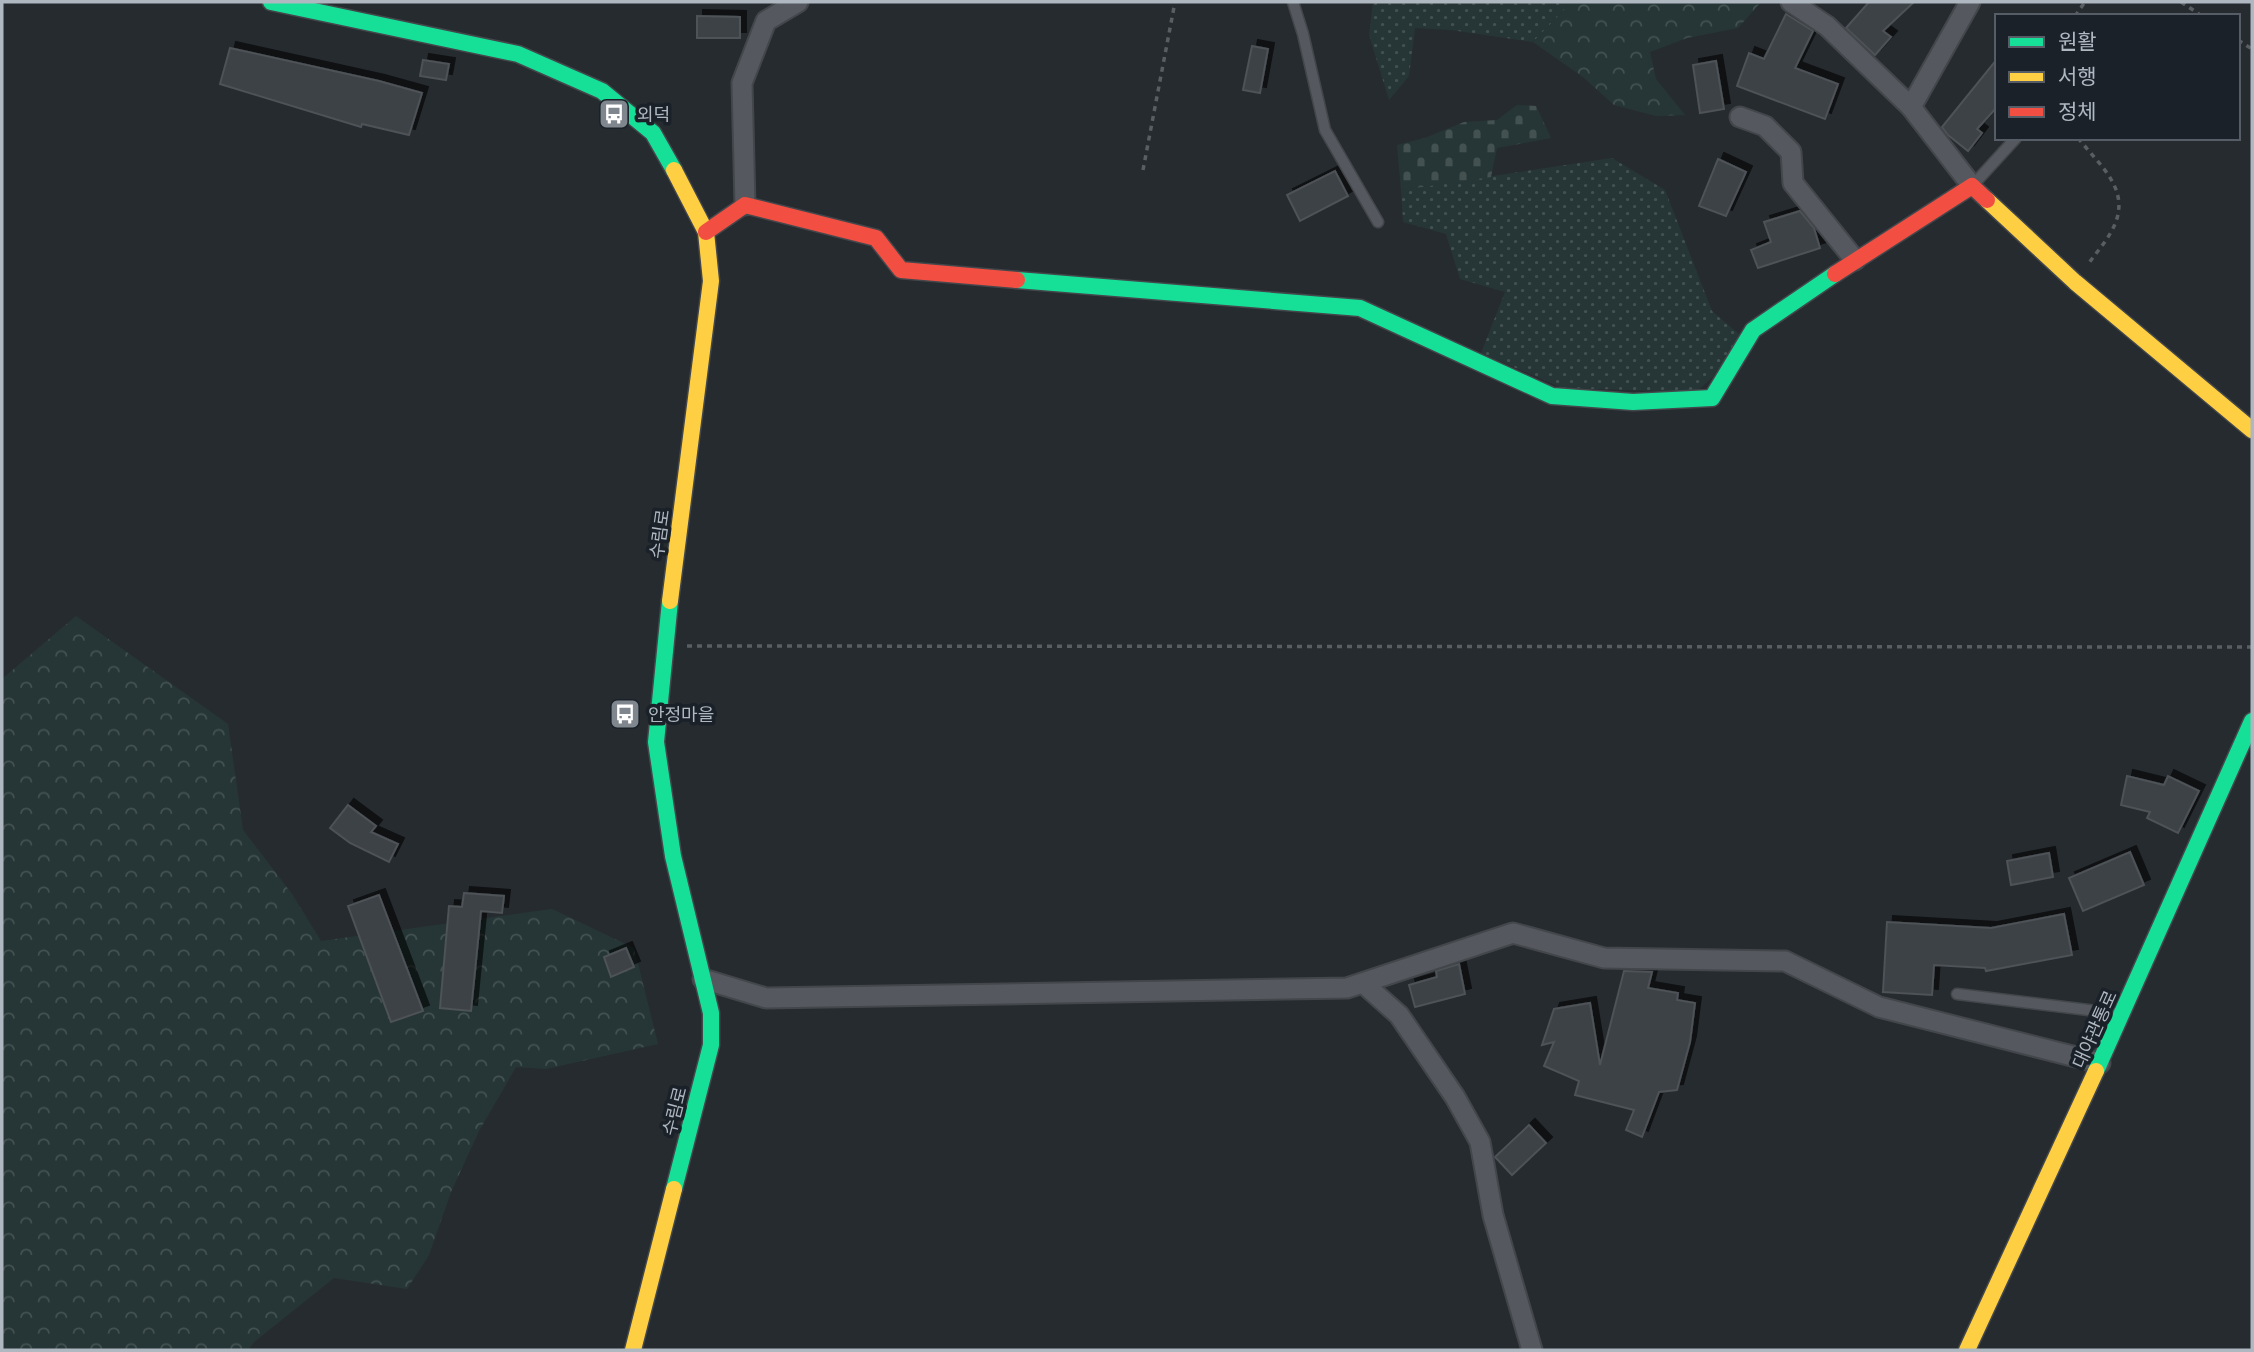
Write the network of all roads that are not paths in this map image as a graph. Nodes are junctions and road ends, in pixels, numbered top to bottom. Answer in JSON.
{"nodes":[{"id":1,"x":271,"y":2,"type":"edge"},
{"id":2,"x":798,"y":2,"type":"edge"},
{"id":3,"x":1293,"y":2,"type":"edge"},
{"id":4,"x":1791,"y":2,"type":"edge"},
{"id":5,"x":1970,"y":2,"type":"edge"},
{"id":6,"x":1911,"y":107,"type":"junction"},
{"id":7,"x":1740,"y":117,"type":"dead end"},
{"id":8,"x":2015,"y":140,"type":"edge"},
{"id":9,"x":1972,"y":186,"type":"junction"},
{"id":10,"x":745,"y":205,"type":"junction"},
{"id":11,"x":1378,"y":222,"type":"dead end"},
{"id":12,"x":706,"y":232,"type":"junction"},
{"id":13,"x":1855,"y":260,"type":"junction"},
{"id":14,"x":2252,"y":430,"type":"edge"},
{"id":15,"x":2252,"y":721,"type":"edge"},
{"id":16,"x":703,"y":979,"type":"junction"},
{"id":17,"x":1363,"y":983,"type":"junction"},
{"id":18,"x":1957,"y":994,"type":"dead end"},
{"id":19,"x":2122,"y":1014,"type":"junction"},
{"id":20,"x":2100,"y":1063,"type":"junction"},
{"id":21,"x":633,"y":1350,"type":"edge"},
{"id":22,"x":1532,"y":1350,"type":"edge"},
{"id":23,"x":1967,"y":1350,"type":"edge"}],
"edges":[{"from":1,"to":12,"type":"main road","name":"수림로"},
{"from":2,"to":10,"type":"street"},
{"from":3,"to":11,"type":"lane"},
{"from":4,"to":6,"type":"street"},
{"from":5,"to":6,"type":"street"},
{"from":6,"to":9,"type":"street"},
{"from":7,"to":13,"type":"street"},
{"from":8,"to":9,"type":"lane"},
{"from":9,"to":13,"type":"main road"},
{"from":9,"to":14,"type":"main road"},
{"from":10,"to":12,"type":"main road"},
{"from":10,"to":13,"type":"main road"},
{"from":12,"to":16,"type":"main road","name":"수림로"},
{"from":15,"to":19,"type":"main road","name":"대야관통로"},
{"from":16,"to":17,"type":"street"},
{"from":16,"to":21,"type":"main road","name":"수림로"},
{"from":17,"to":20,"type":"street"},
{"from":17,"to":22,"type":"street"},
{"from":18,"to":19,"type":"lane"},
{"from":19,"to":20,"type":"main road","name":"대야관통로"},
{"from":20,"to":23,"type":"main road","name":"대야관통로"}]}
